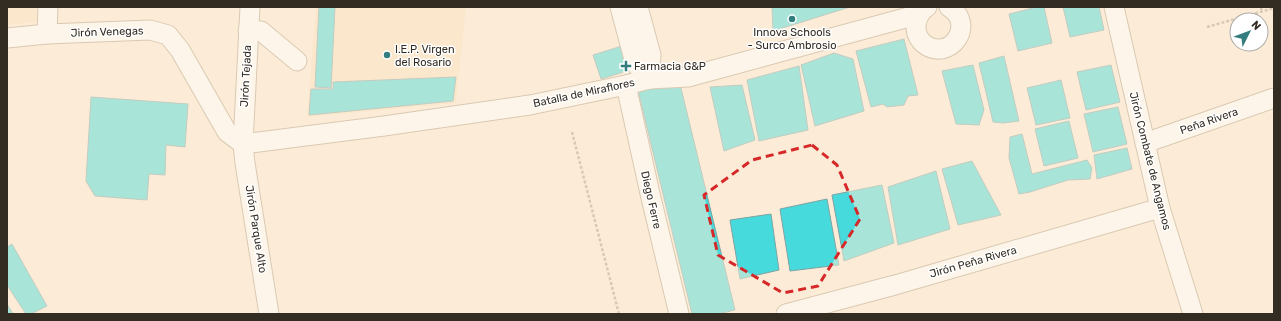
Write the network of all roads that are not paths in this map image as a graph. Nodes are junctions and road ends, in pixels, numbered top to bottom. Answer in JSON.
{"nodes":[{"id":1,"x":48,"y":7,"type":"edge"},
{"id":2,"x":250,"y":7,"type":"edge"},
{"id":3,"x":620,"y":7,"type":"edge"},
{"id":4,"x":638,"y":7,"type":"edge"},
{"id":5,"x":950,"y":7,"type":"edge"},
{"id":6,"x":1114,"y":7,"type":"edge"},
{"id":7,"x":924,"y":10,"type":"edge"},
{"id":8,"x":248,"y":31,"type":"junction"},
{"id":9,"x":47,"y":34,"type":"junction"},
{"id":10,"x":7,"y":38,"type":"edge"},
{"id":11,"x":297,"y":61,"type":"dead end"},
{"id":12,"x":648,"y":79,"type":"junction"},
{"id":13,"x":626,"y":85,"type":"junction"},
{"id":14,"x":1274,"y":98,"type":"edge"},
{"id":15,"x":1145,"y":143,"type":"junction"},
{"id":16,"x":243,"y":144,"type":"junction"},
{"id":17,"x":1160,"y":208,"type":"junction"},
{"id":18,"x":269,"y":314,"type":"edge"},
{"id":19,"x":679,"y":314,"type":"edge"},
{"id":20,"x":786,"y":314,"type":"edge"},
{"id":21,"x":1193,"y":314,"type":"edge"}],
"edges":[{"from":1,"to":9,"type":"street"},
{"from":2,"to":8,"type":"street","name":"Jirón Tejada"},
{"from":3,"to":12,"type":"street"},
{"from":4,"to":12,"type":"street"},
{"from":5,"to":7,"type":"street","name":"Batalla de Miraflores"},
{"from":6,"to":15,"type":"street","name":"Jirón Combate de Angamos"},
{"from":7,"to":12,"type":"street","name":"Batalla de Miraflores"},
{"from":8,"to":11,"type":"street"},
{"from":8,"to":16,"type":"street","name":"Jirón Tejada"},
{"from":9,"to":10,"type":"street","name":"Jirón Venegas"},
{"from":9,"to":16,"type":"street","name":"Jirón Venegas"},
{"from":12,"to":13,"type":"street","name":"Batalla de Miraflores"},
{"from":13,"to":16,"type":"street","name":"Batalla de Miraflores"},
{"from":13,"to":19,"type":"street","name":"Diego Ferre"},
{"from":14,"to":15,"type":"street","name":"Peña Rivera"},
{"from":15,"to":17,"type":"street","name":"Jirón Combate de Angamos"},
{"from":16,"to":18,"type":"street","name":"Jirón Parque Alto"},
{"from":17,"to":20,"type":"street","name":"Jirón Peña Rivera"},
{"from":17,"to":21,"type":"street","name":"Jirón Combate de Angamos"}]}
